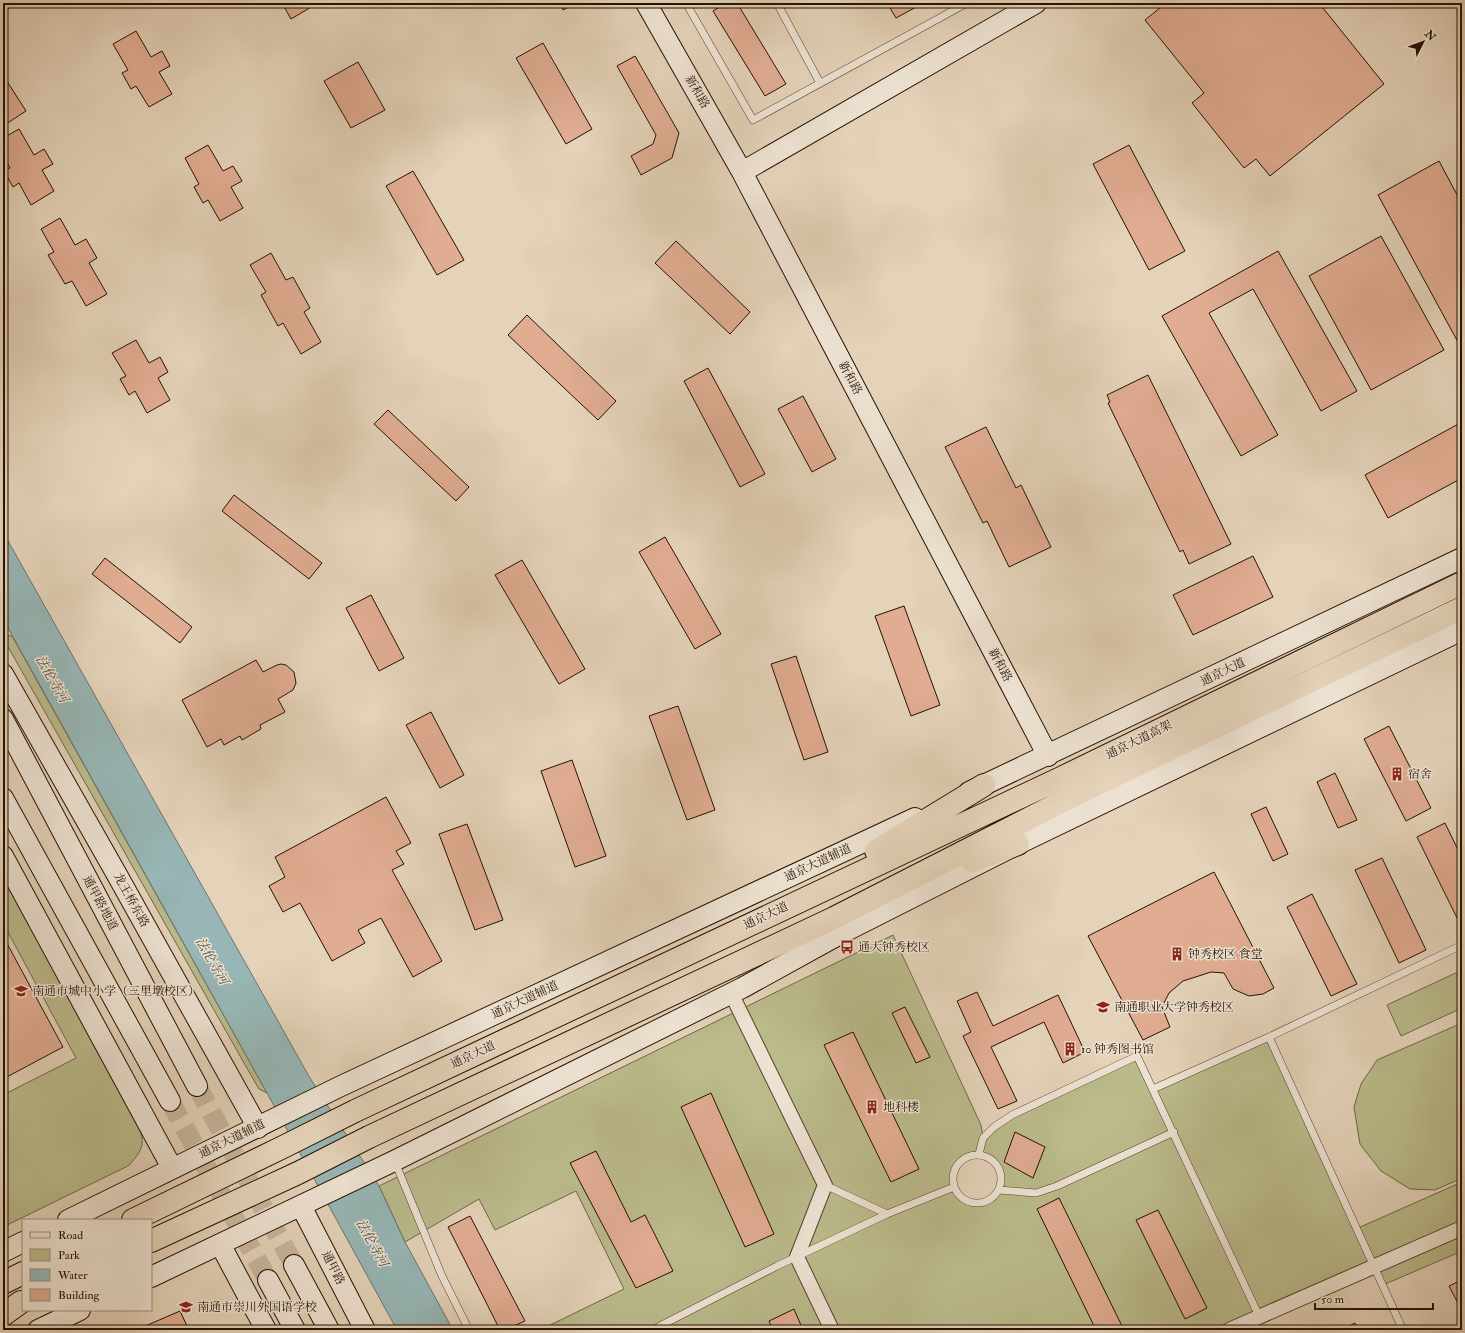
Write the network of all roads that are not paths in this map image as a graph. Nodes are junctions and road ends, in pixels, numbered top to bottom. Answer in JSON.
{"nodes":[{"id":1,"x":646,"y":3,"type":"edge"},
{"id":2,"x":686,"y":3,"type":"edge"},
{"id":3,"x":777,"y":3,"type":"edge"},
{"id":4,"x":967,"y":3,"type":"edge"},
{"id":5,"x":1036,"y":3,"type":"edge"},
{"id":6,"x":954,"y":6,"type":"edge"},
{"id":7,"x":820,"y":83,"type":"junction"},
{"id":8,"x":742,"y":172,"type":"junction"},
{"id":9,"x":1462,"y":558,"type":"edge"},
{"id":10,"x":1462,"y":583,"type":"edge"},
{"id":11,"x":1462,"y":608,"type":"edge"},
{"id":12,"x":1462,"y":630,"type":"edge"},
{"id":13,"x":3,"y":674,"type":"edge"},
{"id":14,"x":3,"y":719,"type":"edge"},
{"id":15,"x":1048,"y":756,"type":"junction"},
{"id":16,"x":984,"y":785,"type":"junction"},
{"id":17,"x":3,"y":798,"type":"edge"},
{"id":18,"x":1018,"y":844,"type":"junction"},
{"id":19,"x":3,"y":856,"type":"edge"},
{"id":20,"x":814,"y":893,"type":"junction"},
{"id":21,"x":834,"y":918,"type":"junction"},
{"id":22,"x":1462,"y":945,"type":"edge"},
{"id":23,"x":731,"y":993,"type":"junction"},
{"id":24,"x":1268,"y":1037,"type":"junction"},
{"id":25,"x":197,"y":1086,"type":"tunnel mouth"},
{"id":26,"x":1153,"y":1089,"type":"junction"},
{"id":27,"x":170,"y":1101,"type":"tunnel mouth"},
{"id":28,"x":262,"y":1125,"type":"junction"},
{"id":29,"x":1174,"y":1132,"type":"junction"},
{"id":30,"x":979,"y":1154,"type":"junction"},
{"id":31,"x":389,"y":1163,"type":"junction"},
{"id":32,"x":172,"y":1168,"type":"junction"},
{"id":33,"x":825,"y":1185,"type":"junction"},
{"id":34,"x":954,"y":1187,"type":"junction"},
{"id":35,"x":999,"y":1190,"type":"junction"},
{"id":36,"x":307,"y":1203,"type":"junction"},
{"id":37,"x":887,"y":1214,"type":"junction"},
{"id":38,"x":70,"y":1219,"type":"edge"},
{"id":39,"x":135,"y":1219,"type":"edge"},
{"id":40,"x":1462,"y":1228,"type":"edge"},
{"id":41,"x":152,"y":1241,"type":"edge"},
{"id":42,"x":22,"y":1242,"type":"edge"},
{"id":43,"x":220,"y":1244,"type":"junction"},
{"id":44,"x":3,"y":1252,"type":"edge"},
{"id":45,"x":796,"y":1257,"type":"junction"},
{"id":46,"x":294,"y":1264,"type":"tunnel mouth"},
{"id":47,"x":1375,"y":1267,"type":"junction"},
{"id":48,"x":22,"y":1274,"type":"edge"},
{"id":49,"x":152,"y":1277,"type":"edge"},
{"id":50,"x":268,"y":1280,"type":"tunnel mouth"},
{"id":51,"x":3,"y":1283,"type":"edge"},
{"id":52,"x":16,"y":1305,"type":"edge"},
{"id":53,"x":78,"y":1311,"type":"edge"},
{"id":54,"x":3,"y":1315,"type":"edge"},
{"id":55,"x":1259,"y":1316,"type":"junction"},
{"id":56,"x":38,"y":1330,"type":"edge"},
{"id":57,"x":266,"y":1330,"type":"edge"},
{"id":58,"x":295,"y":1330,"type":"edge"},
{"id":59,"x":329,"y":1330,"type":"edge"},
{"id":60,"x":365,"y":1330,"type":"edge"},
{"id":61,"x":469,"y":1330,"type":"edge"},
{"id":62,"x":652,"y":1330,"type":"edge"},
{"id":63,"x":832,"y":1330,"type":"edge"},
{"id":64,"x":1229,"y":1330,"type":"edge"},
{"id":65,"x":1403,"y":1330,"type":"edge"}],
"edges":[{"from":1,"to":8,"type":"street","name":"新和路"},
{"from":2,"to":7,"type":"lane"},
{"from":3,"to":7,"type":"lane"},
{"from":4,"to":6,"type":"lane"},
{"from":5,"to":8,"type":"street"},
{"from":6,"to":7,"type":"lane"},
{"from":8,"to":15,"type":"street","name":"新和路"},
{"from":9,"to":15,"type":"street","name":"通京大道"},
{"from":10,"to":20,"type":"highway","name":"通京大道高架"},
{"from":11,"to":21,"type":"highway","name":"通京大道高架"},
{"from":12,"to":18,"type":"street"},
{"from":13,"to":28,"type":"street","name":"龙王桥东路"},
{"from":14,"to":25,"type":"street","name":"通甲路地道"},
{"from":15,"to":16,"type":"street","name":"通京大道"},
{"from":16,"to":20,"type":"highway"},
{"from":16,"to":28,"type":"street","name":"通京大道辅道"},
{"from":17,"to":27,"type":"street"},
{"from":18,"to":21,"type":"highway"},
{"from":18,"to":23,"type":"street"},
{"from":19,"to":32,"type":"street"},
{"from":20,"to":39,"type":"highway","name":"通京大道"},
{"from":21,"to":41,"type":"highway"},
{"from":22,"to":24,"type":"lane"},
{"from":23,"to":31,"type":"street"},
{"from":23,"to":33,"type":"street"},
{"from":24,"to":26,"type":"lane"},
{"from":24,"to":47,"type":"lane"},
{"from":26,"to":29,"type":"lane"},
{"from":26,"to":30,"type":"lane"},
{"from":28,"to":32,"type":"street","name":"通京大道辅道"},
{"from":29,"to":35,"type":"lane"},
{"from":29,"to":55,"type":"lane"},
{"from":30,"to":34,"type":"lane"},
{"from":30,"to":35,"type":"lane"},
{"from":31,"to":36,"type":"street"},
{"from":31,"to":61,"type":"lane"},
{"from":32,"to":38,"type":"street","name":"通京大道辅道"},
{"from":33,"to":37,"type":"lane"},
{"from":33,"to":45,"type":"street"},
{"from":34,"to":35,"type":"lane"},
{"from":34,"to":37,"type":"lane"},
{"from":36,"to":43,"type":"street"},
{"from":36,"to":60,"type":"street","name":"通甲路"},
{"from":37,"to":45,"type":"lane"},
{"from":40,"to":47,"type":"street"},
{"from":42,"to":44,"type":"street"},
{"from":43,"to":49,"type":"street"},
{"from":43,"to":57,"type":"street"},
{"from":45,"to":62,"type":"lane"},
{"from":45,"to":63,"type":"street"},
{"from":46,"to":59,"type":"street"},
{"from":47,"to":55,"type":"street"},
{"from":47,"to":65,"type":"lane"},
{"from":48,"to":51,"type":"highway"},
{"from":50,"to":58,"type":"street"},
{"from":52,"to":54,"type":"highway"},
{"from":53,"to":56,"type":"street"},
{"from":55,"to":64,"type":"street"}]}
